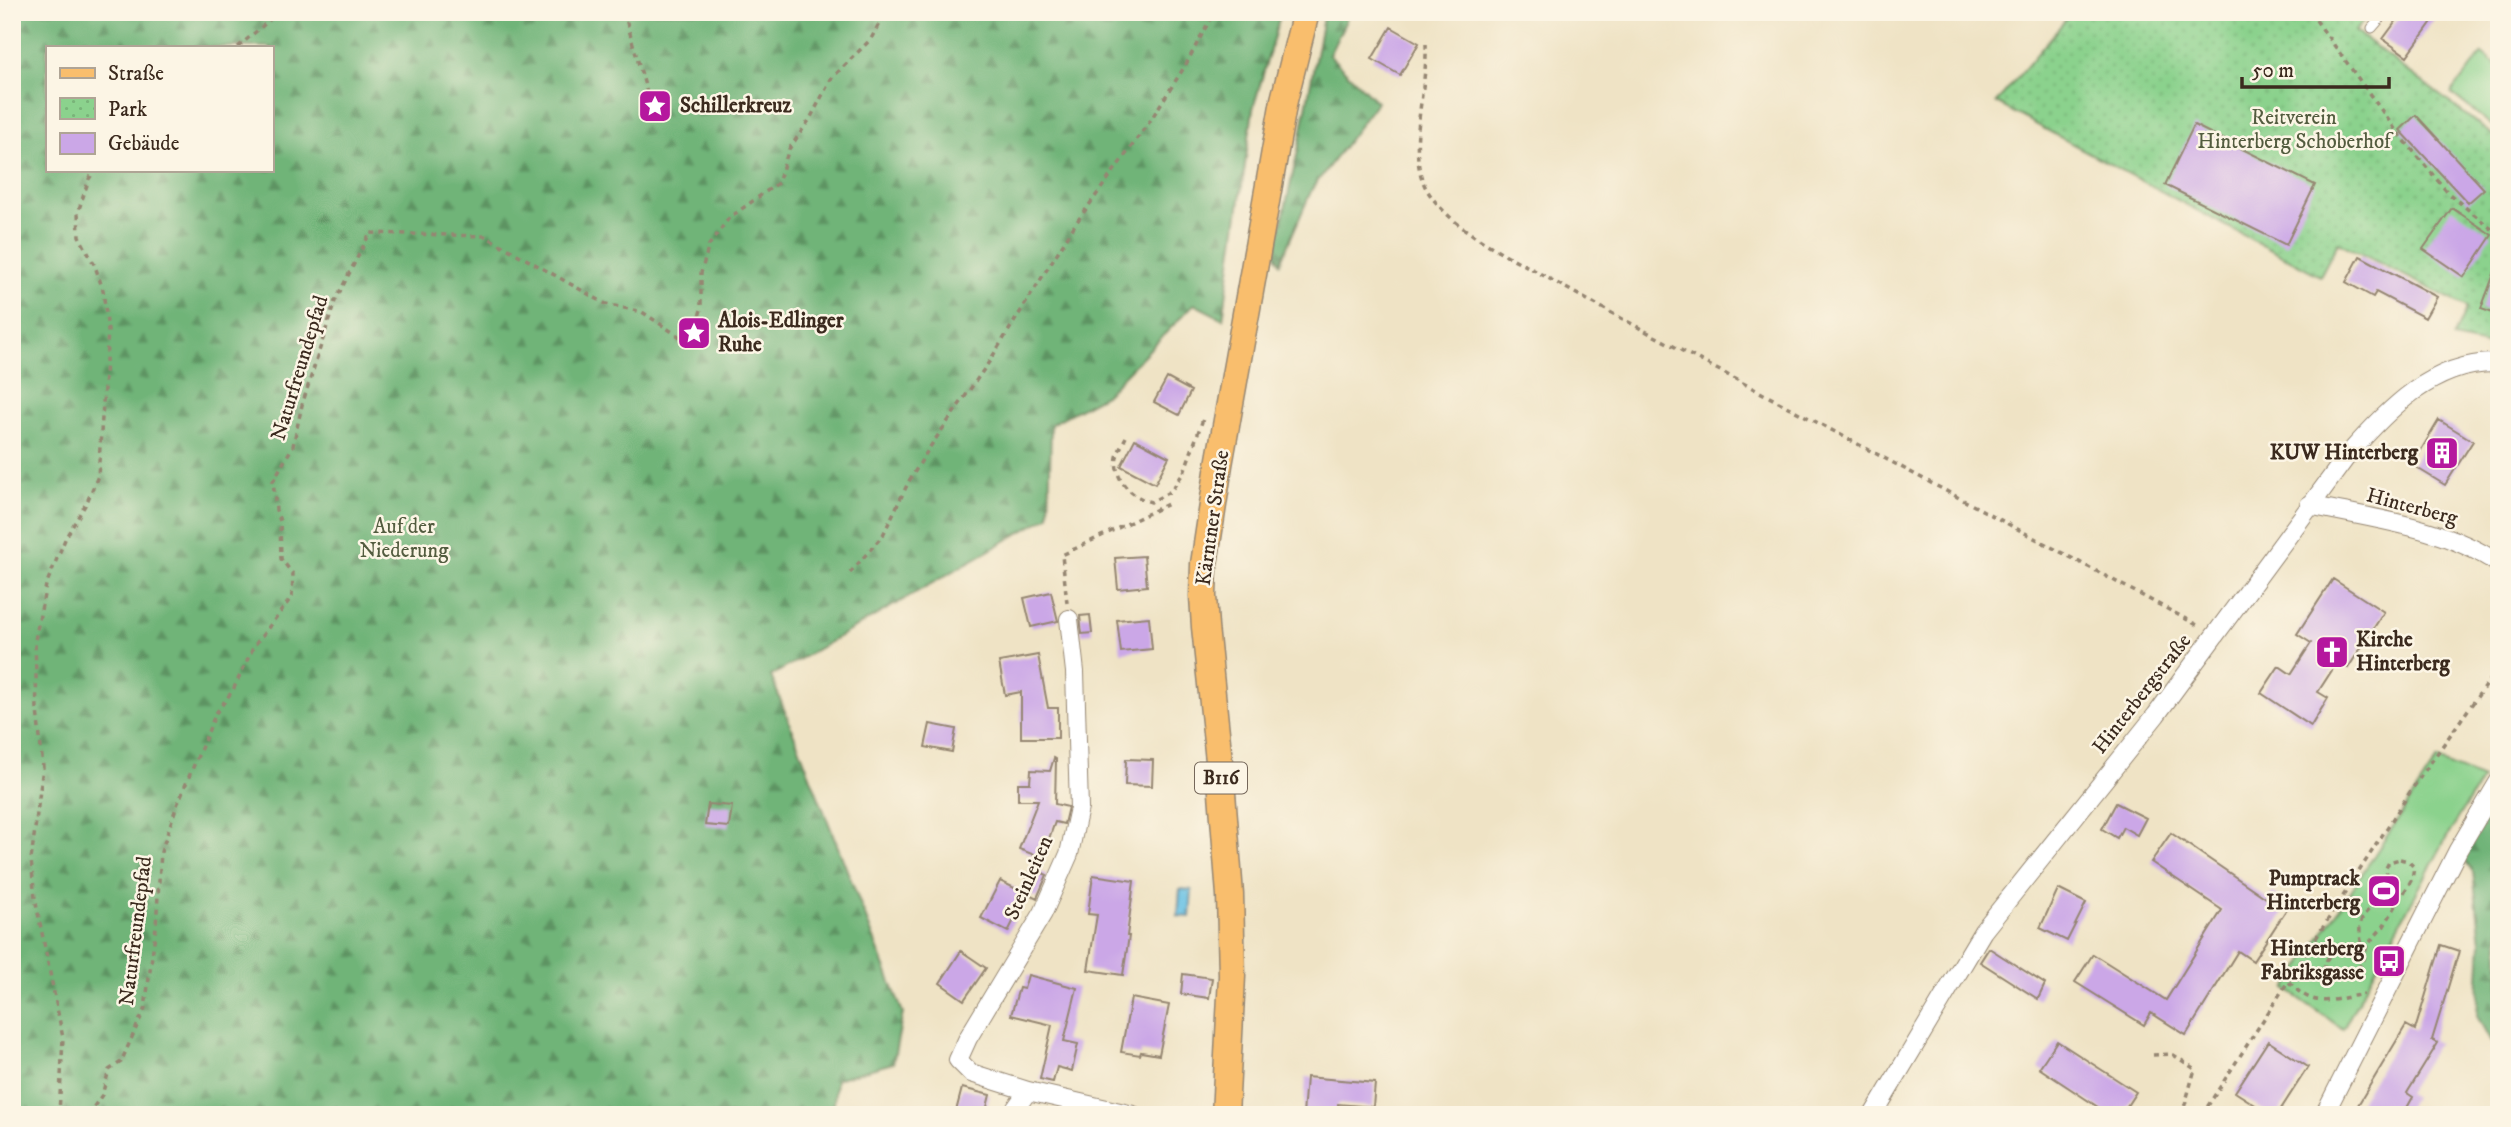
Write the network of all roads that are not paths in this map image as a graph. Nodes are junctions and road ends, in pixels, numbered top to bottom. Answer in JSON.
{"nodes":[{"id":1,"x":1306,"y":12,"type":"edge"},
{"id":2,"x":2386,"y":12,"type":"edge"},
{"id":3,"x":2372,"y":28,"type":"dead end"},
{"id":4,"x":2499,"y":363,"type":"edge"},
{"id":5,"x":2309,"y":505,"type":"junction"},
{"id":6,"x":2499,"y":564,"type":"edge"},
{"id":7,"x":1069,"y":619,"type":"road end"},
{"id":8,"x":2499,"y":781,"type":"edge"},
{"id":9,"x":1028,"y":1091,"type":"junction"},
{"id":10,"x":1107,"y":1112,"type":"edge"},
{"id":11,"x":1011,"y":1115,"type":"edge"},
{"id":12,"x":1133,"y":1115,"type":"edge"},
{"id":13,"x":1225,"y":1115,"type":"edge"},
{"id":14,"x":1873,"y":1115,"type":"edge"},
{"id":15,"x":2324,"y":1115,"type":"edge"}],
"edges":[{"from":1,"to":13,"type":"main road","name":"Kärntner Straße","number":"B116"},
{"from":2,"to":3,"type":"lane"},
{"from":4,"to":5,"type":"street","name":"Hinterbergstraße"},
{"from":5,"to":6,"type":"street","name":"Hinterberg"},
{"from":5,"to":14,"type":"street","name":"Hinterbergstraße"},
{"from":7,"to":9,"type":"street","name":"Steinleiten"},
{"from":8,"to":15,"type":"street"},
{"from":9,"to":10,"type":"street","name":"Steinleiten"},
{"from":9,"to":11,"type":"street"},
{"from":10,"to":12,"type":"street","name":"Steinleiten"}]}
